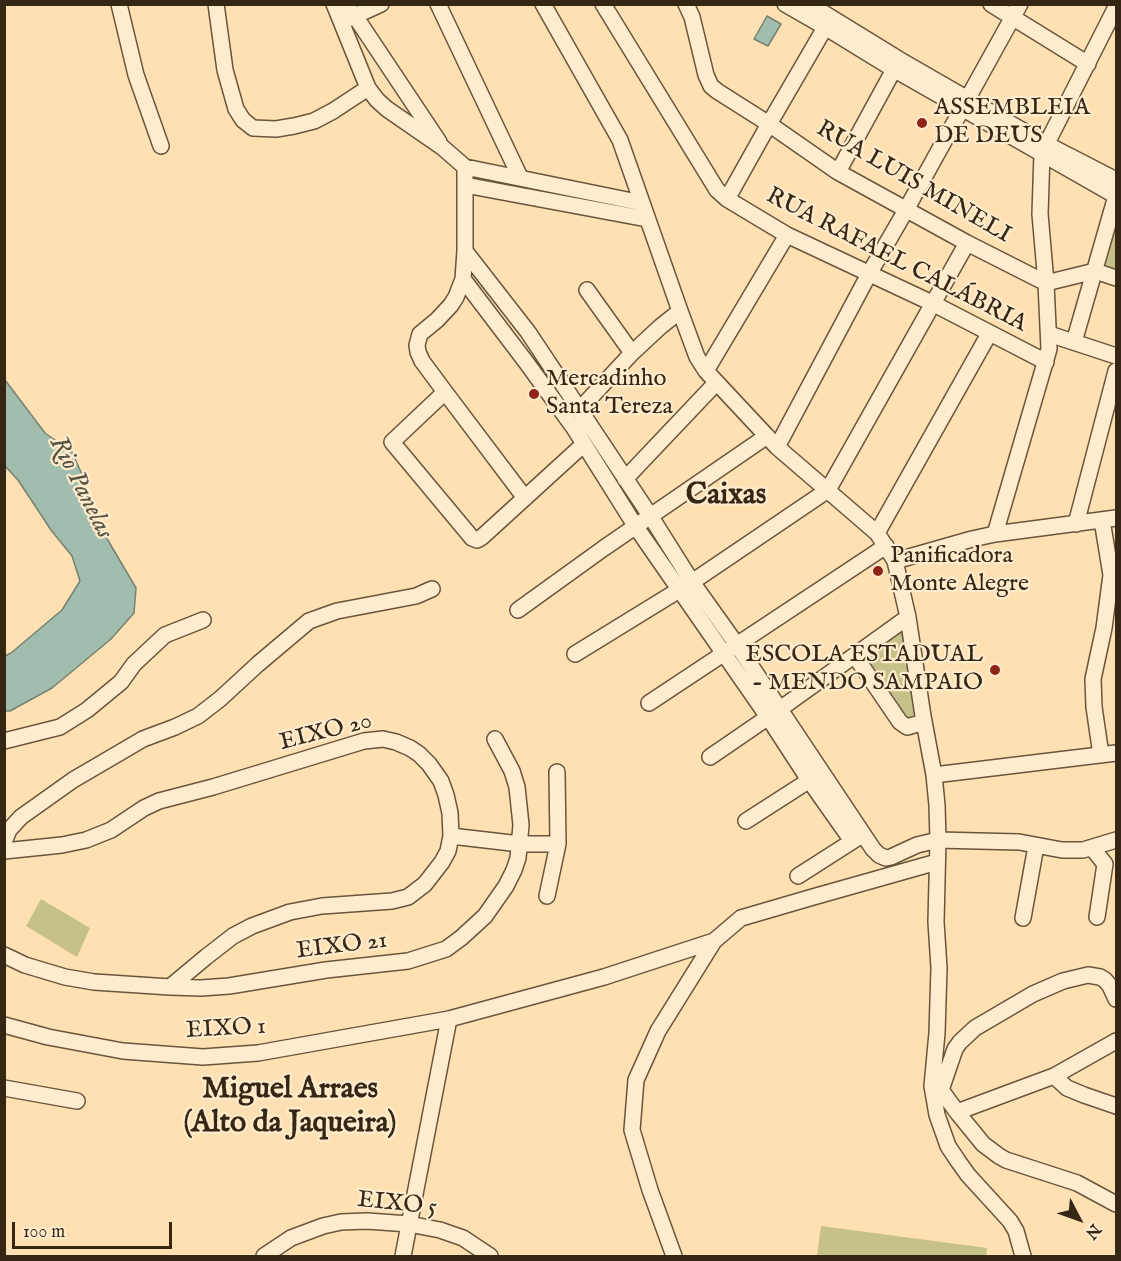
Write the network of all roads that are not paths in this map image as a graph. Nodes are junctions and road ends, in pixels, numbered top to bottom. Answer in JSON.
{"nodes":[{"id":1,"x":119,"y":4,"type":"edge"},
{"id":2,"x":216,"y":4,"type":"edge"},
{"id":3,"x":334,"y":4,"type":"edge"},
{"id":4,"x":381,"y":4,"type":"edge"},
{"id":5,"x":438,"y":4,"type":"edge"},
{"id":6,"x":543,"y":4,"type":"edge"},
{"id":7,"x":603,"y":4,"type":"edge"},
{"id":8,"x":686,"y":4,"type":"edge"},
{"id":9,"x":785,"y":4,"type":"edge"},
{"id":10,"x":809,"y":4,"type":"edge"},
{"id":11,"x":991,"y":4,"type":"edge"},
{"id":12,"x":1116,"y":7,"type":"edge"},
{"id":13,"x":1017,"y":11,"type":"edge"},
{"id":14,"x":347,"y":14,"type":"edge"},
{"id":15,"x":828,"y":22,"type":"junction"},
{"id":16,"x":1088,"y":64,"type":"junction"},
{"id":17,"x":897,"y":65,"type":"junction"},
{"id":18,"x":368,"y":88,"type":"junction"},
{"id":19,"x":965,"y":103,"type":"junction"},
{"id":20,"x":769,"y":124,"type":"junction"},
{"id":21,"x":161,"y":146,"type":"dead end"},
{"id":22,"x":442,"y":147,"type":"junction"},
{"id":23,"x":1044,"y":149,"type":"junction"},
{"id":24,"x":465,"y":167,"type":"junction"},
{"id":25,"x":838,"y":172,"type":"junction"},
{"id":26,"x":520,"y":177,"type":"junction"},
{"id":27,"x":1116,"y":180,"type":"edge"},
{"id":28,"x":465,"y":185,"type":"junction"},
{"id":29,"x":1116,"y":196,"type":"edge"},
{"id":30,"x":727,"y":199,"type":"junction"},
{"id":31,"x":642,"y":203,"type":"junction"},
{"id":32,"x":906,"y":210,"type":"junction"},
{"id":33,"x":647,"y":219,"type":"junction"},
{"id":34,"x":787,"y":235,"type":"junction"},
{"id":35,"x":967,"y":243,"type":"junction"},
{"id":36,"x":465,"y":251,"type":"junction"},
{"id":37,"x":1095,"y":272,"type":"junction"},
{"id":38,"x":869,"y":274,"type":"junction"},
{"id":39,"x":1116,"y":278,"type":"edge"},
{"id":40,"x":463,"y":279,"type":"junction"},
{"id":41,"x":1046,"y":283,"type":"junction"},
{"id":42,"x":587,"y":290,"type":"dead end"},
{"id":43,"x":934,"y":304,"type":"junction"},
{"id":44,"x":680,"y":311,"type":"junction"},
{"id":45,"x":988,"y":334,"type":"junction"},
{"id":46,"x":1049,"y":334,"type":"junction"},
{"id":47,"x":1074,"y":342,"type":"junction"},
{"id":48,"x":632,"y":353,"type":"junction"},
{"id":49,"x":1116,"y":356,"type":"edge"},
{"id":50,"x":1046,"y":362,"type":"junction"},
{"id":51,"x":1116,"y":371,"type":"edge"},
{"id":52,"x":711,"y":377,"type":"junction"},
{"id":53,"x":445,"y":392,"type":"junction"},
{"id":54,"x":580,"y":409,"type":"junction"},
{"id":55,"x":772,"y":441,"type":"junction"},
{"id":56,"x":584,"y":444,"type":"junction"},
{"id":57,"x":625,"y":479,"type":"junction"},
{"id":58,"x":828,"y":490,"type":"junction"},
{"id":59,"x":525,"y":498,"type":"junction"},
{"id":60,"x":651,"y":517,"type":"junction"},
{"id":61,"x":1109,"y":519,"type":"edge"},
{"id":62,"x":1076,"y":524,"type":"junction"},
{"id":63,"x":636,"y":527,"type":"junction"},
{"id":64,"x":995,"y":534,"type":"junction"},
{"id":65,"x":881,"y":540,"type":"junction"},
{"id":66,"x":895,"y":561,"type":"junction"},
{"id":67,"x":1114,"y":576,"type":"edge"},
{"id":68,"x":692,"y":582,"type":"junction"},
{"id":69,"x":432,"y":589,"type":"dead end"},
{"id":70,"x":678,"y":590,"type":"junction"},
{"id":71,"x":518,"y":610,"type":"dead end"},
{"id":72,"x":908,"y":617,"type":"junction"},
{"id":73,"x":203,"y":620,"type":"dead end"},
{"id":74,"x":737,"y":645,"type":"junction"},
{"id":75,"x":724,"y":653,"type":"junction"},
{"id":76,"x":575,"y":654,"type":"dead end"},
{"id":77,"x":855,"y":656,"type":"junction"},
{"id":78,"x":649,"y":703,"type":"dead end"},
{"id":79,"x":774,"y":713,"type":"junction"},
{"id":80,"x":924,"y":722,"type":"junction"},
{"id":81,"x":495,"y":739,"type":"dead end"},
{"id":82,"x":4,"y":741,"type":"edge"},
{"id":83,"x":1116,"y":753,"type":"edge"},
{"id":84,"x":1101,"y":755,"type":"junction"},
{"id":85,"x":710,"y":757,"type":"dead end"},
{"id":86,"x":556,"y":772,"type":"dead end"},
{"id":87,"x":822,"y":772,"type":"junction"},
{"id":88,"x":934,"y":775,"type":"junction"},
{"id":89,"x":809,"y":780,"type":"junction"},
{"id":90,"x":746,"y":821,"type":"dead end"},
{"id":91,"x":451,"y":836,"type":"junction"},
{"id":92,"x":1115,"y":837,"type":"edge"},
{"id":93,"x":858,"y":838,"type":"junction"},
{"id":94,"x":938,"y":840,"type":"junction"},
{"id":95,"x":4,"y":842,"type":"edge"},
{"id":96,"x":520,"y":844,"type":"junction"},
{"id":97,"x":558,"y":844,"type":"junction"},
{"id":98,"x":1036,"y":846,"type":"junction"},
{"id":99,"x":1092,"y":848,"type":"junction"},
{"id":100,"x":4,"y":851,"type":"edge"},
{"id":101,"x":937,"y":862,"type":"junction"},
{"id":102,"x":798,"y":876,"type":"dead end"},
{"id":103,"x":547,"y":896,"type":"dead end"},
{"id":104,"x":1097,"y":917,"type":"dead end"},
{"id":105,"x":1023,"y":918,"type":"dead end"},
{"id":106,"x":714,"y":941,"type":"junction"},
{"id":107,"x":4,"y":955,"type":"edge"},
{"id":108,"x":170,"y":987,"type":"junction"},
{"id":109,"x":1116,"y":999,"type":"edge"},
{"id":110,"x":449,"y":1019,"type":"junction"},
{"id":111,"x":4,"y":1025,"type":"edge"},
{"id":112,"x":1116,"y":1041,"type":"edge"},
{"id":113,"x":1054,"y":1076,"type":"junction"},
{"id":114,"x":4,"y":1088,"type":"edge"},
{"id":115,"x":936,"y":1088,"type":"junction"},
{"id":116,"x":77,"y":1101,"type":"dead end"},
{"id":117,"x":1116,"y":1106,"type":"edge"},
{"id":118,"x":957,"y":1112,"type":"junction"},
{"id":119,"x":1116,"y":1204,"type":"edge"},
{"id":120,"x":409,"y":1224,"type":"junction"},
{"id":121,"x":264,"y":1257,"type":"edge"},
{"id":122,"x":402,"y":1257,"type":"edge"},
{"id":123,"x":490,"y":1257,"type":"edge"},
{"id":124,"x":674,"y":1257,"type":"edge"},
{"id":125,"x":1023,"y":1257,"type":"edge"}],
"edges":[{"from":1,"to":21,"type":"street"},
{"from":2,"to":18,"type":"street"},
{"from":3,"to":14,"type":"street"},
{"from":4,"to":14,"type":"street"},
{"from":5,"to":26,"type":"street"},
{"from":6,"to":31,"type":"street"},
{"from":7,"to":30,"type":"street"},
{"from":8,"to":20,"type":"street","name":"RUA LUIS MINELI"},
{"from":9,"to":15,"type":"street"},
{"from":10,"to":15,"type":"street"},
{"from":11,"to":13,"type":"street"},
{"from":12,"to":16,"type":"street"},
{"from":13,"to":16,"type":"street"},
{"from":13,"to":19,"type":"street"},
{"from":14,"to":18,"type":"street"},
{"from":14,"to":22,"type":"street"},
{"from":15,"to":17,"type":"street"},
{"from":15,"to":20,"type":"street"},
{"from":16,"to":23,"type":"street"},
{"from":17,"to":19,"type":"street"},
{"from":17,"to":25,"type":"street"},
{"from":18,"to":22,"type":"street"},
{"from":19,"to":23,"type":"street"},
{"from":19,"to":32,"type":"street"},
{"from":20,"to":25,"type":"street","name":"RUA LUIS MINELI"},
{"from":20,"to":30,"type":"street"},
{"from":22,"to":24,"type":"street"},
{"from":23,"to":27,"type":"street"},
{"from":23,"to":29,"type":"street"},
{"from":23,"to":41,"type":"street"},
{"from":24,"to":26,"type":"street"},
{"from":24,"to":28,"type":"street"},
{"from":25,"to":32,"type":"street","name":"RUA LUIS MINELI"},
{"from":26,"to":31,"type":"street"},
{"from":28,"to":33,"type":"street"},
{"from":28,"to":36,"type":"street"},
{"from":29,"to":37,"type":"street"},
{"from":30,"to":34,"type":"street","name":"RUA RAFAEL CALÁBRIA"},
{"from":31,"to":33,"type":"street"},
{"from":32,"to":35,"type":"street","name":"RUA LUIS MINELI"},
{"from":32,"to":38,"type":"street"},
{"from":33,"to":44,"type":"street"},
{"from":34,"to":38,"type":"street","name":"RUA RAFAEL CALÁBRIA"},
{"from":34,"to":52,"type":"street"},
{"from":35,"to":41,"type":"street","name":"RUA LUIS MINELI"},
{"from":35,"to":43,"type":"street"},
{"from":36,"to":40,"type":"street"},
{"from":36,"to":54,"type":"street"},
{"from":37,"to":39,"type":"street"},
{"from":37,"to":41,"type":"street"},
{"from":37,"to":47,"type":"street"},
{"from":38,"to":43,"type":"street","name":"RUA RAFAEL CALÁBRIA"},
{"from":38,"to":55,"type":"street"},
{"from":40,"to":53,"type":"street"},
{"from":40,"to":56,"type":"street"},
{"from":41,"to":46,"type":"street"},
{"from":42,"to":48,"type":"street"},
{"from":43,"to":45,"type":"street","name":"RUA RAFAEL CALÁBRIA"},
{"from":43,"to":58,"type":"street"},
{"from":44,"to":48,"type":"street"},
{"from":44,"to":52,"type":"street"},
{"from":45,"to":50,"type":"street","name":"RUA RAFAEL CALÁBRIA"},
{"from":45,"to":65,"type":"street"},
{"from":46,"to":47,"type":"street"},
{"from":46,"to":50,"type":"street"},
{"from":47,"to":49,"type":"street"},
{"from":48,"to":54,"type":"street"},
{"from":50,"to":64,"type":"street"},
{"from":51,"to":62,"type":"street"},
{"from":52,"to":55,"type":"street"},
{"from":52,"to":57,"type":"street"},
{"from":53,"to":59,"type":"street"},
{"from":53,"to":59,"type":"street"},
{"from":54,"to":57,"type":"street"},
{"from":55,"to":58,"type":"street"},
{"from":55,"to":60,"type":"street"},
{"from":56,"to":59,"type":"street"},
{"from":56,"to":63,"type":"street"},
{"from":57,"to":60,"type":"street"},
{"from":58,"to":65,"type":"street"},
{"from":58,"to":68,"type":"street"},
{"from":60,"to":63,"type":"street"},
{"from":60,"to":68,"type":"street"},
{"from":61,"to":62,"type":"street"},
{"from":61,"to":67,"type":"street"},
{"from":62,"to":64,"type":"street"},
{"from":63,"to":70,"type":"street"},
{"from":63,"to":71,"type":"street"},
{"from":64,"to":66,"type":"street"},
{"from":65,"to":66,"type":"street"},
{"from":65,"to":74,"type":"street"},
{"from":66,"to":72,"type":"street"},
{"from":67,"to":84,"type":"street"},
{"from":68,"to":70,"type":"street"},
{"from":68,"to":74,"type":"street"},
{"from":69,"to":95,"type":"street"},
{"from":70,"to":75,"type":"street"},
{"from":70,"to":76,"type":"street"},
{"from":72,"to":77,"type":"street"},
{"from":72,"to":80,"type":"street"},
{"from":73,"to":82,"type":"street"},
{"from":74,"to":75,"type":"street"},
{"from":74,"to":79,"type":"street"},
{"from":75,"to":78,"type":"street"},
{"from":75,"to":79,"type":"street"},
{"from":77,"to":79,"type":"street"},
{"from":77,"to":80,"type":"street"},
{"from":79,"to":85,"type":"street"},
{"from":79,"to":87,"type":"street"},
{"from":79,"to":89,"type":"street"},
{"from":80,"to":88,"type":"street"},
{"from":81,"to":96,"type":"street","name":"EIXO 21"},
{"from":83,"to":84,"type":"street"},
{"from":84,"to":88,"type":"street"},
{"from":86,"to":97,"type":"street"},
{"from":87,"to":89,"type":"street"},
{"from":87,"to":93,"type":"street"},
{"from":88,"to":94,"type":"street"},
{"from":89,"to":90,"type":"street"},
{"from":89,"to":93,"type":"street"},
{"from":91,"to":96,"type":"street"},
{"from":91,"to":100,"type":"street","name":"EIXO 20"},
{"from":91,"to":108,"type":"street","name":"EIXO 20"},
{"from":92,"to":99,"type":"street"},
{"from":93,"to":94,"type":"street"},
{"from":93,"to":102,"type":"street"},
{"from":94,"to":98,"type":"street"},
{"from":94,"to":101,"type":"street"},
{"from":96,"to":97,"type":"street"},
{"from":96,"to":108,"type":"street","name":"EIXO 21"},
{"from":97,"to":103,"type":"street"},
{"from":98,"to":99,"type":"street"},
{"from":98,"to":105,"type":"street"},
{"from":99,"to":104,"type":"street"},
{"from":101,"to":106,"type":"street"},
{"from":101,"to":115,"type":"street"},
{"from":106,"to":110,"type":"street","name":"EIXO 1"},
{"from":106,"to":124,"type":"street"},
{"from":107,"to":108,"type":"street","name":"EIXO 21"},
{"from":109,"to":115,"type":"street"},
{"from":110,"to":111,"type":"street","name":"EIXO 1"},
{"from":110,"to":120,"type":"street"},
{"from":112,"to":113,"type":"street"},
{"from":113,"to":117,"type":"street"},
{"from":113,"to":118,"type":"street"},
{"from":114,"to":116,"type":"street"},
{"from":115,"to":118,"type":"street"},
{"from":115,"to":125,"type":"street"},
{"from":118,"to":119,"type":"street"},
{"from":120,"to":121,"type":"street","name":"EIXO 5"},
{"from":120,"to":122,"type":"street"},
{"from":120,"to":123,"type":"street","name":"EIXO 5"}]}
